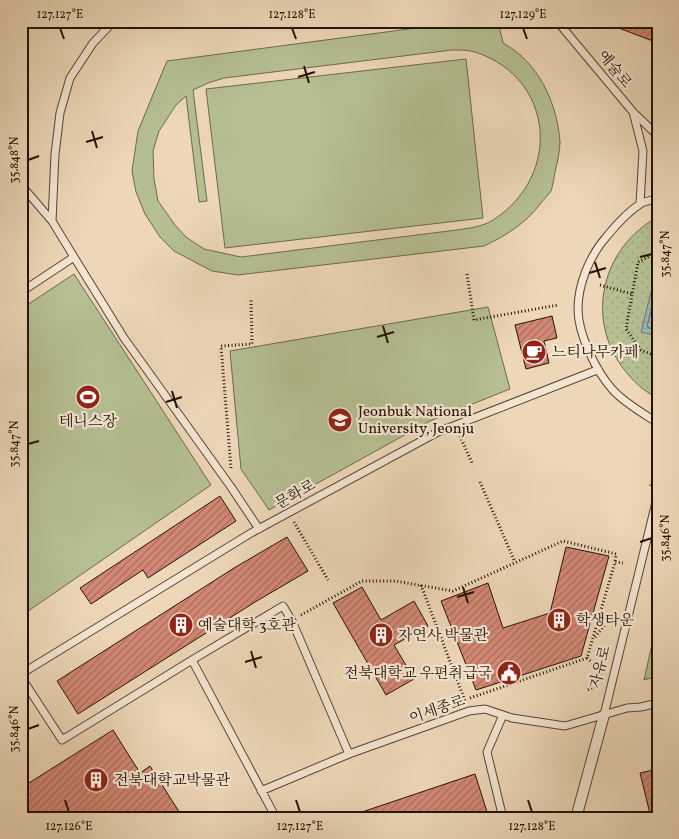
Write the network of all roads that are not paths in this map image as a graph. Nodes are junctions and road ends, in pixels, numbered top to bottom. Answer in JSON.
{"nodes":[{"id":1,"x":114,"y":21,"type":"edge"},
{"id":2,"x":558,"y":21,"type":"edge"},
{"id":3,"x":633,"y":112,"type":"junction"},
{"id":4,"x":658,"y":136,"type":"edge"},
{"id":5,"x":21,"y":185,"type":"edge"},
{"id":6,"x":658,"y":199,"type":"edge"},
{"id":7,"x":640,"y":204,"type":"junction"},
{"id":8,"x":52,"y":221,"type":"junction"},
{"id":9,"x":74,"y":257,"type":"junction"},
{"id":10,"x":21,"y":292,"type":"edge"},
{"id":11,"x":597,"y":370,"type":"junction"},
{"id":12,"x":658,"y":423,"type":"edge"},
{"id":13,"x":658,"y":494,"type":"edge"},
{"id":14,"x":259,"y":529,"type":"junction"},
{"id":15,"x":192,"y":660,"type":"junction"},
{"id":16,"x":21,"y":675,"type":"edge"},
{"id":17,"x":658,"y":703,"type":"edge"},
{"id":18,"x":604,"y":715,"type":"junction"},
{"id":19,"x":503,"y":716,"type":"junction"},
{"id":20,"x":349,"y":754,"type":"junction"},
{"id":21,"x":261,"y":791,"type":"junction"},
{"id":22,"x":276,"y":818,"type":"edge"},
{"id":23,"x":501,"y":818,"type":"edge"},
{"id":24,"x":576,"y":818,"type":"edge"}],
"edges":[{"from":1,"to":8,"type":"lane"},
{"from":2,"to":3,"type":"lane","name":"예술로"},
{"from":3,"to":4,"type":"lane","name":"예술로"},
{"from":3,"to":7,"type":"lane"},
{"from":5,"to":8,"type":"lane"},
{"from":6,"to":7,"type":"lane"},
{"from":7,"to":11,"type":"lane"},
{"from":8,"to":9,"type":"lane"},
{"from":9,"to":10,"type":"lane"},
{"from":9,"to":14,"type":"lane"},
{"from":11,"to":12,"type":"lane"},
{"from":11,"to":14,"type":"lane","name":"문화로"},
{"from":13,"to":18,"type":"lane","name":"자유로"},
{"from":14,"to":16,"type":"lane","name":"문화로"},
{"from":15,"to":16,"type":"lane"},
{"from":15,"to":20,"type":"lane"},
{"from":15,"to":21,"type":"lane"},
{"from":17,"to":18,"type":"lane","name":"이세종로"},
{"from":18,"to":19,"type":"lane","name":"이세종로"},
{"from":18,"to":24,"type":"street","name":"자유로"},
{"from":19,"to":20,"type":"lane","name":"이세종로"},
{"from":19,"to":23,"type":"lane"},
{"from":20,"to":21,"type":"lane","name":"이세종로"},
{"from":21,"to":22,"type":"lane"}]}
